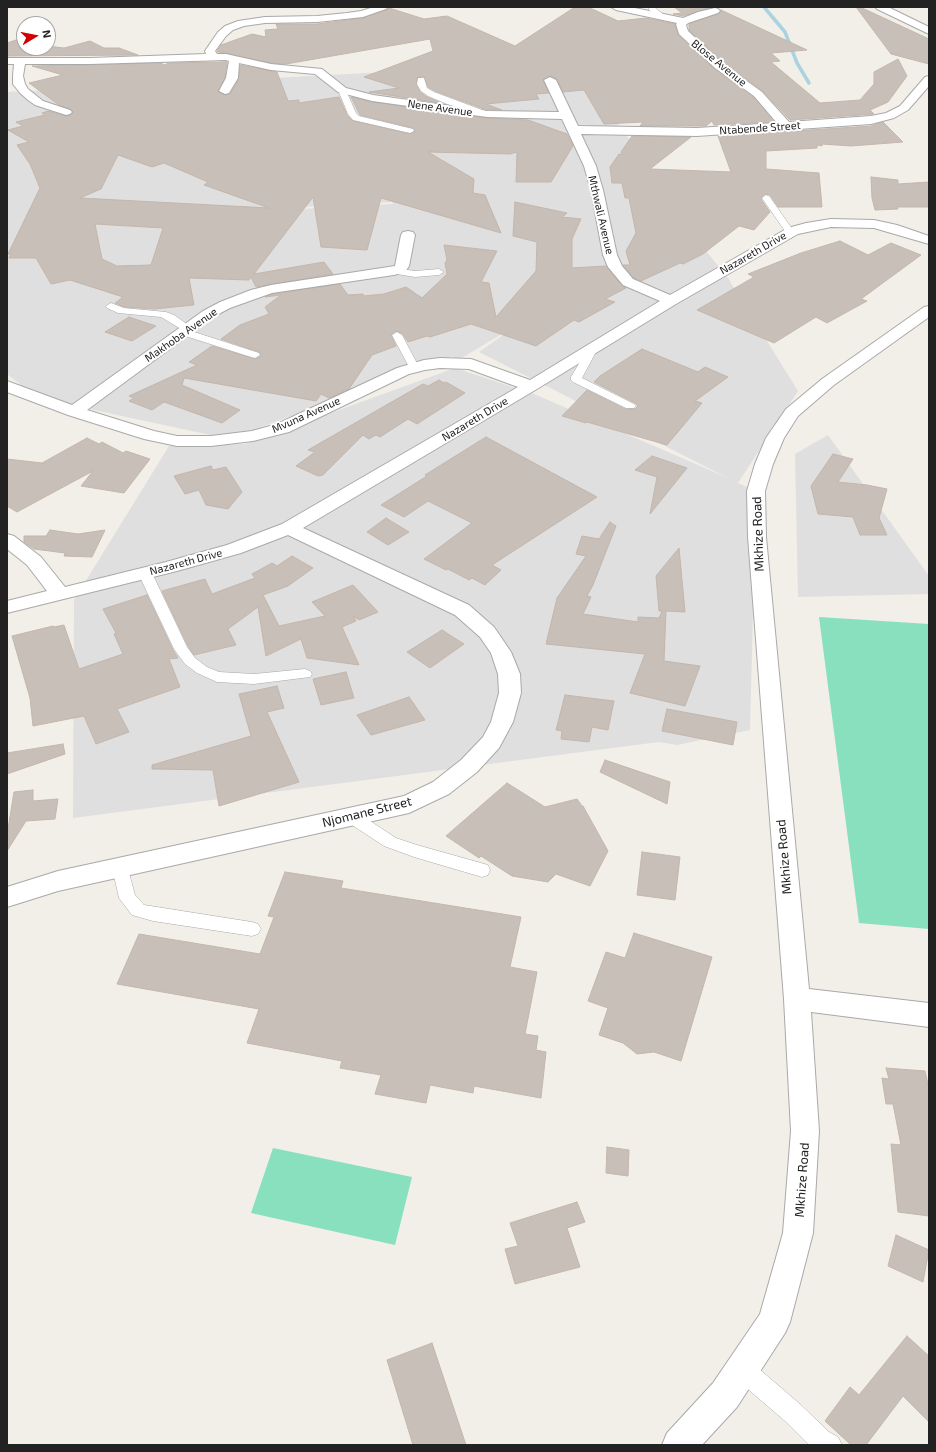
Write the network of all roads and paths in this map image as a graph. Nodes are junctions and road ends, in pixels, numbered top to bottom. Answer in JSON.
{"nodes":[{"id":1,"x":383,"y":7,"type":"edge"},
{"id":2,"x":616,"y":7,"type":"edge"},
{"id":3,"x":651,"y":7,"type":"edge"},
{"id":4,"x":880,"y":7,"type":"edge"},
{"id":5,"x":715,"y":11,"type":"dead end"},
{"id":6,"x":661,"y":15,"type":"junction"},
{"id":7,"x":684,"y":21,"type":"junction"},
{"id":8,"x":929,"y":31,"type":"edge"},
{"id":9,"x":213,"y":57,"type":"junction"},
{"id":10,"x":233,"y":59,"type":"junction"},
{"id":11,"x":7,"y":61,"type":"edge"},
{"id":12,"x":20,"y":62,"type":"junction"},
{"id":13,"x":929,"y":79,"type":"edge"},
{"id":14,"x":421,"y":80,"type":"dead end"},
{"id":15,"x":550,"y":80,"type":"dead end"},
{"id":16,"x":342,"y":90,"type":"junction"},
{"id":17,"x":225,"y":91,"type":"dead end"},
{"id":18,"x":66,"y":112,"type":"dead end"},
{"id":19,"x":489,"y":114,"type":"junction"},
{"id":20,"x":567,"y":116,"type":"junction"},
{"id":21,"x":786,"y":126,"type":"junction"},
{"id":22,"x":410,"y":130,"type":"dead end"},
{"id":23,"x":574,"y":130,"type":"junction"},
{"id":24,"x":766,"y":198,"type":"dead end"},
{"id":25,"x":790,"y":232,"type":"junction"},
{"id":26,"x":408,"y":235,"type":"dead end"},
{"id":27,"x":929,"y":240,"type":"edge"},
{"id":28,"x":394,"y":271,"type":"junction"},
{"id":29,"x":439,"y":272,"type":"dead end"},
{"id":30,"x":671,"y":301,"type":"junction"},
{"id":31,"x":111,"y":306,"type":"dead end"},
{"id":32,"x":929,"y":310,"type":"edge"},
{"id":33,"x":185,"y":331,"type":"junction"},
{"id":34,"x":397,"y":334,"type":"dead end"},
{"id":35,"x":592,"y":350,"type":"junction"},
{"id":36,"x":255,"y":354,"type":"dead end"},
{"id":37,"x":414,"y":368,"type":"junction"},
{"id":38,"x":7,"y":386,"type":"edge"},
{"id":39,"x":531,"y":386,"type":"junction"},
{"id":40,"x":630,"y":406,"type":"dead end"},
{"id":41,"x":74,"y":411,"type":"junction"},
{"id":42,"x":289,"y":528,"type":"junction"},
{"id":43,"x":7,"y":540,"type":"edge"},
{"id":44,"x":145,"y":573,"type":"junction"},
{"id":45,"x":60,"y":594,"type":"junction"},
{"id":46,"x":7,"y":607,"type":"edge"},
{"id":47,"x":305,"y":674,"type":"dead end"},
{"id":48,"x":352,"y":816,"type":"junction"},
{"id":49,"x":120,"y":867,"type":"junction"},
{"id":50,"x":482,"y":870,"type":"dead end"},
{"id":51,"x":7,"y":897,"type":"edge"},
{"id":52,"x":252,"y":928,"type":"dead end"},
{"id":53,"x":796,"y":999,"type":"junction"},
{"id":54,"x":929,"y":1015,"type":"edge"},
{"id":55,"x":743,"y":1370,"type":"junction"},
{"id":56,"x":680,"y":1445,"type":"edge"},
{"id":57,"x":830,"y":1445,"type":"edge"}],
"edges":[{"from":1,"to":9,"type":"street"},
{"from":2,"to":6,"type":"street"},
{"from":3,"to":6,"type":"lane"},
{"from":4,"to":8,"type":"street"},
{"from":5,"to":7,"type":"street"},
{"from":6,"to":7,"type":"street"},
{"from":7,"to":21,"type":"street","name":"Blose Avenue"},
{"from":9,"to":10,"type":"street"},
{"from":9,"to":12,"type":"street"},
{"from":10,"to":16,"type":"street","name":"Nene Avenue"},
{"from":10,"to":17,"type":"street"},
{"from":11,"to":12,"type":"street"},
{"from":12,"to":18,"type":"street"},
{"from":13,"to":21,"type":"street","name":"Ntabende Street"},
{"from":14,"to":19,"type":"lane"},
{"from":15,"to":20,"type":"street","name":"Mthwali Avenue"},
{"from":16,"to":19,"type":"street","name":"Nene Avenue"},
{"from":16,"to":22,"type":"lane"},
{"from":19,"to":20,"type":"street","name":"Nene Avenue"},
{"from":20,"to":23,"type":"street","name":"Mthwali Avenue"},
{"from":21,"to":23,"type":"street","name":"Ntabende Street"},
{"from":23,"to":30,"type":"street","name":"Mthwali Avenue"},
{"from":24,"to":25,"type":"lane"},
{"from":25,"to":27,"type":"street","name":"Nazareth Drive"},
{"from":25,"to":30,"type":"street","name":"Nazareth Drive"},
{"from":26,"to":28,"type":"street"},
{"from":28,"to":29,"type":"lane"},
{"from":28,"to":33,"type":"street","name":"Makhoba Avenue"},
{"from":30,"to":35,"type":"street","name":"Nazareth Drive"},
{"from":31,"to":33,"type":"lane"},
{"from":32,"to":53,"type":"street","name":"Mkhize Road"},
{"from":33,"to":36,"type":"lane"},
{"from":33,"to":41,"type":"street","name":"Makhoba Avenue"},
{"from":34,"to":37,"type":"lane"},
{"from":35,"to":39,"type":"street","name":"Nazareth Drive"},
{"from":35,"to":40,"type":"lane"},
{"from":37,"to":39,"type":"street","name":"Mvuna Avenue"},
{"from":37,"to":41,"type":"street","name":"Mvuna Avenue"},
{"from":38,"to":41,"type":"street","name":"Mvuna Avenue"},
{"from":39,"to":42,"type":"street","name":"Nazareth Drive"},
{"from":42,"to":44,"type":"street","name":"Nazareth Drive"},
{"from":42,"to":48,"type":"street","name":"Njomane Street"},
{"from":43,"to":45,"type":"street"},
{"from":44,"to":45,"type":"street","name":"Nazareth Drive"},
{"from":44,"to":47,"type":"lane"},
{"from":45,"to":46,"type":"street","name":"Nazareth Drive"},
{"from":48,"to":49,"type":"street","name":"Njomane Street"},
{"from":48,"to":50,"type":"lane"},
{"from":49,"to":51,"type":"street","name":"Njomane Street"},
{"from":49,"to":52,"type":"lane"},
{"from":53,"to":54,"type":"street"},
{"from":53,"to":55,"type":"street","name":"Mkhize Road"},
{"from":55,"to":56,"type":"street","name":"Mkhize Road"},
{"from":55,"to":57,"type":"lane"}]}
